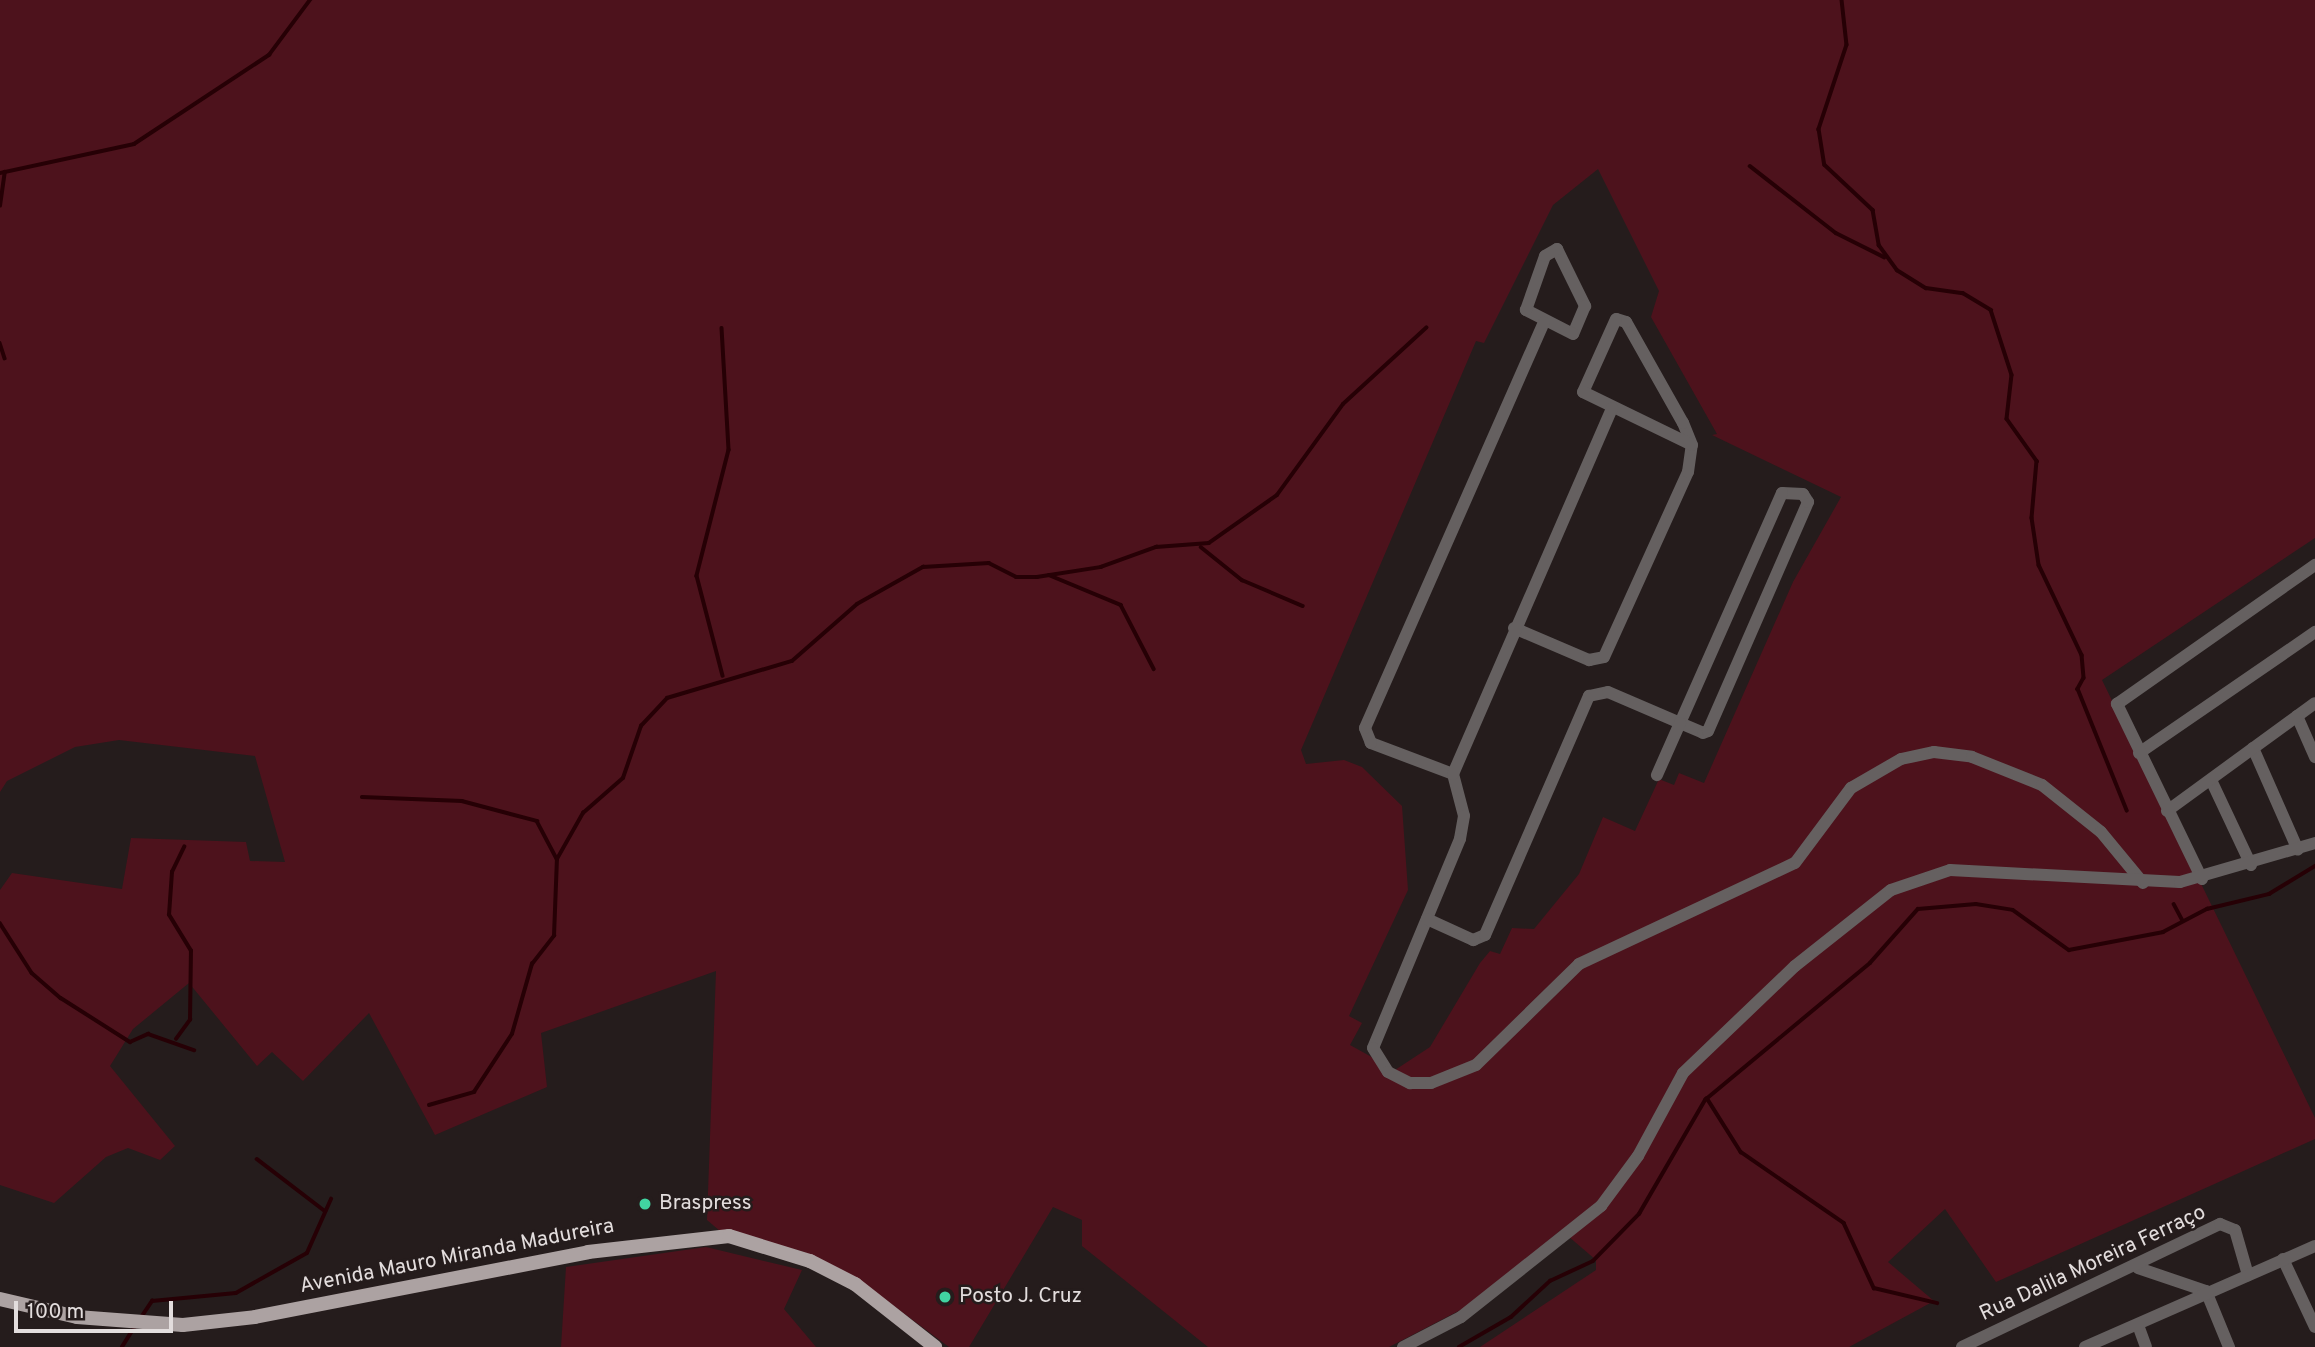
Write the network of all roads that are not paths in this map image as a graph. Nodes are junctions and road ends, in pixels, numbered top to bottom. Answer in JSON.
{"nodes":[{"id":1,"x":1544,"y":323,"type":"junction"},
{"id":2,"x":1612,"y":408,"type":"junction"},
{"id":3,"x":1692,"y":445,"type":"junction"},
{"id":4,"x":2315,"y":565,"type":"edge"},
{"id":5,"x":1514,"y":628,"type":"junction"},
{"id":6,"x":2315,"y":632,"type":"edge"},
{"id":7,"x":2315,"y":703,"type":"edge"},
{"id":8,"x":2297,"y":716,"type":"junction"},
{"id":9,"x":1680,"y":723,"type":"junction"},
{"id":10,"x":2253,"y":748,"type":"junction"},
{"id":11,"x":2139,"y":753,"type":"junction"},
{"id":12,"x":2315,"y":758,"type":"edge"},
{"id":13,"x":1453,"y":775,"type":"junction"},
{"id":14,"x":1657,"y":775,"type":"dead end"},
{"id":15,"x":2211,"y":780,"type":"junction"},
{"id":16,"x":2167,"y":811,"type":"junction"},
{"id":17,"x":2315,"y":843,"type":"edge"},
{"id":18,"x":2298,"y":850,"type":"junction"},
{"id":19,"x":2251,"y":865,"type":"junction"},
{"id":20,"x":2202,"y":879,"type":"junction"},
{"id":21,"x":2143,"y":883,"type":"junction"},
{"id":22,"x":1427,"y":919,"type":"junction"},
{"id":23,"x":2315,"y":1246,"type":"edge"},
{"id":24,"x":2283,"y":1259,"type":"junction"},
{"id":25,"x":2138,"y":1268,"type":"junction"},
{"id":26,"x":2248,"y":1275,"type":"junction"},
{"id":27,"x":2206,"y":1291,"type":"junction"},
{"id":28,"x":0,"y":1298,"type":"edge"},
{"id":29,"x":2138,"y":1325,"type":"junction"},
{"id":30,"x":2315,"y":1327,"type":"edge"},
{"id":31,"x":935,"y":1347,"type":"edge"},
{"id":32,"x":1403,"y":1347,"type":"edge"},
{"id":33,"x":1962,"y":1347,"type":"edge"},
{"id":34,"x":2085,"y":1347,"type":"edge"},
{"id":35,"x":2146,"y":1347,"type":"edge"},
{"id":36,"x":2229,"y":1347,"type":"edge"}],
"edges":[{"from":1,"to":1,"type":"street"},
{"from":1,"to":13,"type":"street"},
{"from":2,"to":3,"type":"street"},
{"from":2,"to":3,"type":"street"},
{"from":2,"to":5,"type":"street"},
{"from":3,"to":5,"type":"street"},
{"from":4,"to":11,"type":"street"},
{"from":5,"to":13,"type":"street"},
{"from":6,"to":11,"type":"street"},
{"from":7,"to":8,"type":"street"},
{"from":8,"to":10,"type":"street"},
{"from":8,"to":12,"type":"street"},
{"from":9,"to":9,"type":"street"},
{"from":9,"to":14,"type":"street"},
{"from":9,"to":22,"type":"street"},
{"from":10,"to":15,"type":"street"},
{"from":10,"to":18,"type":"street"},
{"from":11,"to":16,"type":"street"},
{"from":13,"to":22,"type":"street"},
{"from":15,"to":16,"type":"street"},
{"from":15,"to":19,"type":"street"},
{"from":16,"to":20,"type":"street"},
{"from":17,"to":18,"type":"street"},
{"from":18,"to":19,"type":"street"},
{"from":19,"to":20,"type":"street"},
{"from":20,"to":21,"type":"street"},
{"from":21,"to":22,"type":"street"},
{"from":21,"to":32,"type":"street"},
{"from":23,"to":24,"type":"street"},
{"from":24,"to":26,"type":"street"},
{"from":24,"to":30,"type":"street"},
{"from":25,"to":26,"type":"street","name":"Rua Dalila Moreira Ferraço"},
{"from":25,"to":27,"type":"street"},
{"from":25,"to":33,"type":"street","name":"Rua Dalila Moreira Ferraço"},
{"from":26,"to":27,"type":"street"},
{"from":27,"to":29,"type":"street"},
{"from":27,"to":36,"type":"street"},
{"from":28,"to":31,"type":"main road","name":"Avenida Mauro Miranda Madureira"},
{"from":29,"to":34,"type":"street"},
{"from":29,"to":35,"type":"street"}]}
